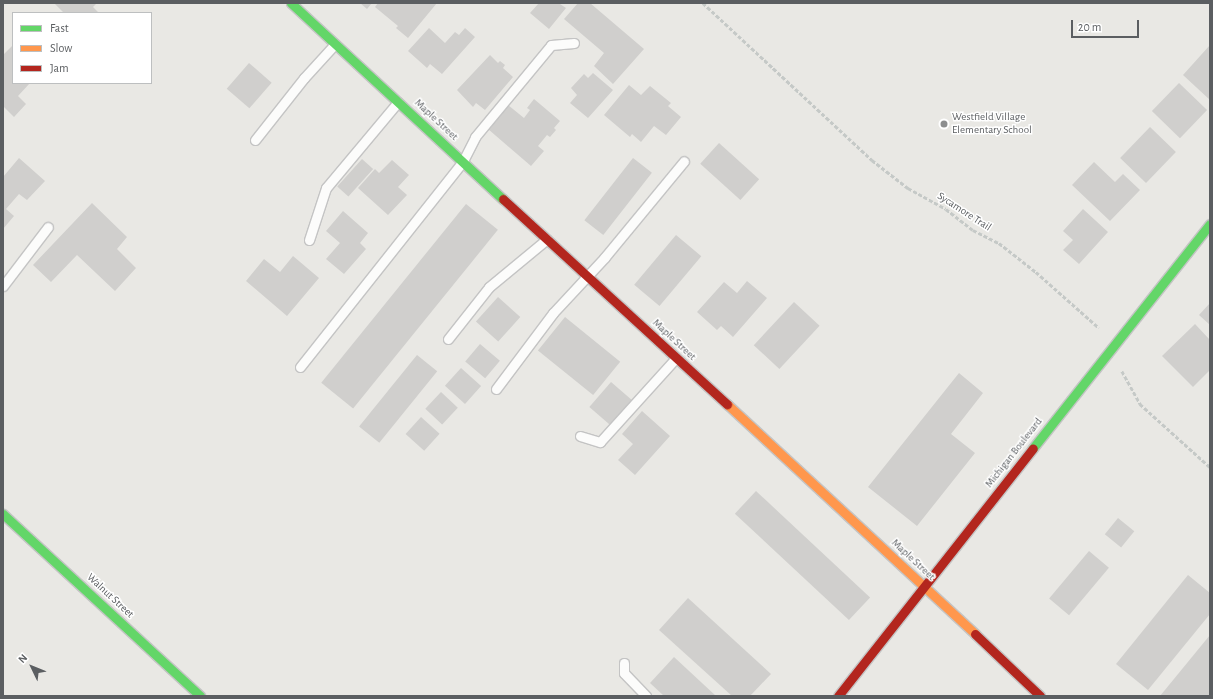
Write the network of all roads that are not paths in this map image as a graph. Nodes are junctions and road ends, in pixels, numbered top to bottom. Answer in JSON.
{"nodes":[{"id":1,"x":291,"y":3,"type":"edge"},
{"id":2,"x":574,"y":43,"type":"dead end"},
{"id":3,"x":336,"y":44,"type":"junction"},
{"id":4,"x":398,"y":102,"type":"junction"},
{"id":5,"x":255,"y":140,"type":"dead end"},
{"id":6,"x":463,"y":161,"type":"junction"},
{"id":7,"x":684,"y":161,"type":"dead end"},
{"id":8,"x":1210,"y":224,"type":"edge"},
{"id":9,"x":48,"y":227,"type":"dead end"},
{"id":10,"x":547,"y":239,"type":"junction"},
{"id":11,"x":309,"y":240,"type":"dead end"},
{"id":12,"x":587,"y":276,"type":"junction"},
{"id":13,"x":3,"y":286,"type":"edge"},
{"id":14,"x":448,"y":339,"type":"dead end"},
{"id":15,"x":676,"y":358,"type":"junction"},
{"id":16,"x":300,"y":367,"type":"dead end"},
{"id":17,"x":496,"y":389,"type":"dead end"},
{"id":18,"x":580,"y":436,"type":"dead end"},
{"id":19,"x":3,"y":514,"type":"edge"},
{"id":20,"x":925,"y":587,"type":"junction"},
{"id":21,"x":624,"y":663,"type":"dead end"},
{"id":22,"x":200,"y":696,"type":"edge"},
{"id":23,"x":646,"y":696,"type":"edge"},
{"id":24,"x":838,"y":696,"type":"edge"},
{"id":25,"x":1040,"y":696,"type":"edge"}],
"edges":[{"from":1,"to":3,"type":"street","name":"Maple Street"},
{"from":2,"to":6,"type":"lane"},
{"from":3,"to":4,"type":"street","name":"Maple Street"},
{"from":3,"to":5,"type":"lane"},
{"from":4,"to":6,"type":"street","name":"Maple Street"},
{"from":4,"to":11,"type":"lane"},
{"from":6,"to":10,"type":"street","name":"Maple Street"},
{"from":6,"to":16,"type":"lane"},
{"from":7,"to":12,"type":"lane"},
{"from":8,"to":20,"type":"street","name":"Michigan Boulevard"},
{"from":9,"to":13,"type":"lane"},
{"from":10,"to":12,"type":"street","name":"Maple Street"},
{"from":10,"to":14,"type":"lane"},
{"from":12,"to":15,"type":"street","name":"Maple Street"},
{"from":12,"to":17,"type":"lane"},
{"from":15,"to":18,"type":"lane"},
{"from":15,"to":20,"type":"street","name":"Maple Street"},
{"from":19,"to":22,"type":"street","name":"Walnut Street"},
{"from":20,"to":24,"type":"street","name":"Michigan Boulevard"},
{"from":20,"to":25,"type":"street","name":"Maple Street"},
{"from":21,"to":23,"type":"lane"}]}
